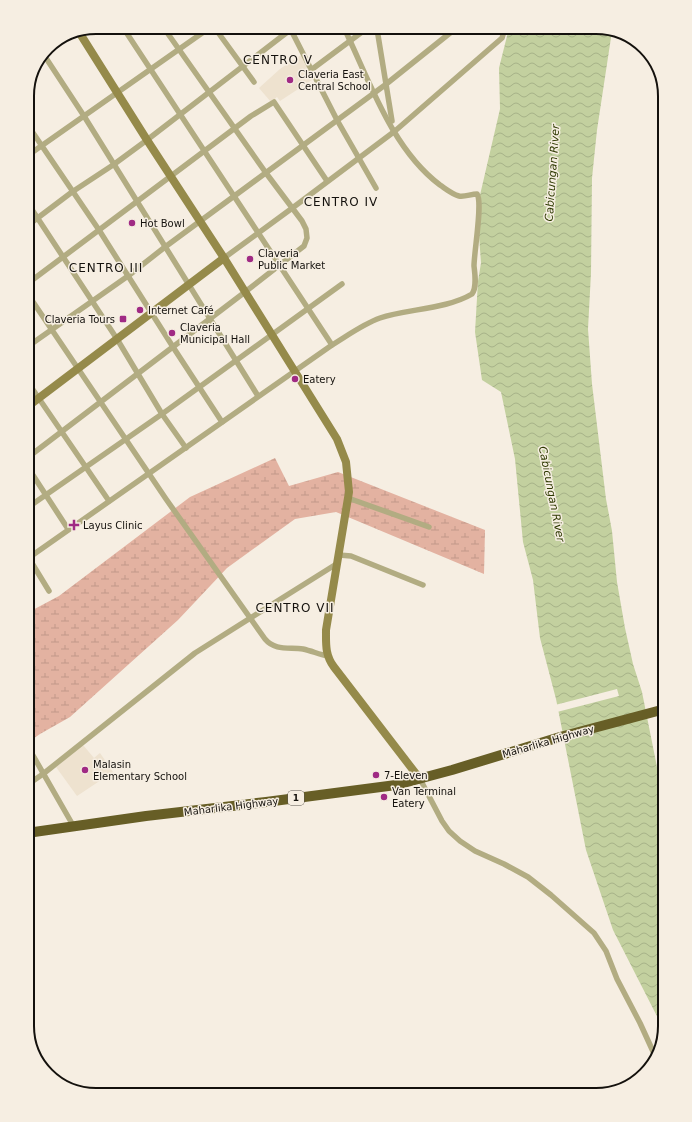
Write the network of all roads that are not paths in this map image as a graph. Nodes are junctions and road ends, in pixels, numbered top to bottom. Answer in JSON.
{"nodes":[{"id":1,"x":127,"y":34,"type":"edge"},
{"id":2,"x":168,"y":34,"type":"edge"},
{"id":3,"x":200,"y":34,"type":"edge"},
{"id":4,"x":219,"y":34,"type":"edge"},
{"id":5,"x":285,"y":34,"type":"edge"},
{"id":6,"x":292,"y":34,"type":"edge"},
{"id":7,"x":347,"y":34,"type":"edge"},
{"id":8,"x":360,"y":34,"type":"edge"},
{"id":9,"x":377,"y":34,"type":"edge"},
{"id":10,"x":448,"y":34,"type":"edge"},
{"id":11,"x":502,"y":34,"type":"edge"},
{"id":12,"x":82,"y":36,"type":"edge"},
{"id":13,"x":351,"y":41,"type":"junction"},
{"id":14,"x":178,"y":49,"type":"junction"},
{"id":15,"x":46,"y":59,"type":"edge"},
{"id":16,"x":243,"y":66,"type":"junction"},
{"id":17,"x":149,"y":69,"type":"junction"},
{"id":18,"x":311,"y":70,"type":"junction"},
{"id":19,"x":254,"y":82,"type":"dead end"},
{"id":20,"x":385,"y":85,"type":"junction"},
{"id":21,"x":116,"y":92,"type":"junction"},
{"id":22,"x":209,"y":93,"type":"junction"},
{"id":23,"x":374,"y":93,"type":"junction"},
{"id":24,"x":180,"y":115,"type":"junction"},
{"id":25,"x":84,"y":116,"type":"junction"},
{"id":26,"x":337,"y":120,"type":"junction"},
{"id":27,"x":235,"y":129,"type":"junction"},
{"id":28,"x":394,"y":129,"type":"junction"},
{"id":29,"x":34,"y":134,"type":"edge"},
{"id":30,"x":146,"y":140,"type":"junction"},
{"id":31,"x":303,"y":145,"type":"junction"},
{"id":32,"x":42,"y":146,"type":"junction"},
{"id":33,"x":34,"y":151,"type":"edge"},
{"id":34,"x":204,"y":152,"type":"junction"},
{"id":35,"x":358,"y":158,"type":"junction"},
{"id":36,"x":113,"y":165,"type":"junction"},
{"id":37,"x":266,"y":173,"type":"junction"},
{"id":38,"x":171,"y":176,"type":"junction"},
{"id":39,"x":328,"y":182,"type":"junction"},
{"id":40,"x":376,"y":188,"type":"dead end"},
{"id":41,"x":72,"y":192,"type":"junction"},
{"id":42,"x":234,"y":196,"type":"junction"},
{"id":43,"x":137,"y":202,"type":"junction"},
{"id":44,"x":291,"y":209,"type":"junction"},
{"id":45,"x":34,"y":212,"type":"edge"},
{"id":46,"x":38,"y":218,"type":"junction"},
{"id":47,"x":34,"y":221,"type":"edge"},
{"id":48,"x":200,"y":222,"type":"junction"},
{"id":49,"x":99,"y":230,"type":"junction"},
{"id":50,"x":258,"y":233,"type":"junction"},
{"id":51,"x":164,"y":247,"type":"junction"},
{"id":52,"x":63,"y":257,"type":"junction"},
{"id":53,"x":224,"y":258,"type":"junction"},
{"id":54,"x":279,"y":266,"type":"junction"},
{"id":55,"x":128,"y":276,"type":"junction"},
{"id":56,"x":34,"y":279,"type":"edge"},
{"id":57,"x":188,"y":284,"type":"junction"},
{"id":58,"x":342,"y":284,"type":"dead end"},
{"id":59,"x":245,"y":292,"type":"junction"},
{"id":60,"x":92,"y":302,"type":"junction"},
{"id":61,"x":34,"y":303,"type":"edge"},
{"id":62,"x":308,"y":310,"type":"junction"},
{"id":63,"x":152,"y":313,"type":"junction"},
{"id":64,"x":210,"y":319,"type":"junction"},
{"id":65,"x":52,"y":330,"type":"junction"},
{"id":66,"x":272,"y":334,"type":"junction"},
{"id":67,"x":117,"y":339,"type":"junction"},
{"id":68,"x":34,"y":342,"type":"edge"},
{"id":69,"x":332,"y":345,"type":"junction"},
{"id":70,"x":173,"y":347,"type":"junction"},
{"id":71,"x":236,"y":360,"type":"junction"},
{"id":72,"x":78,"y":369,"type":"junction"},
{"id":73,"x":294,"y":371,"type":"junction"},
{"id":74,"x":138,"y":374,"type":"junction"},
{"id":75,"x":200,"y":387,"type":"junction"},
{"id":76,"x":34,"y":391,"type":"edge"},
{"id":77,"x":258,"y":396,"type":"junction"},
{"id":78,"x":39,"y":398,"type":"junction"},
{"id":79,"x":34,"y":402,"type":"edge"},
{"id":80,"x":101,"y":402,"type":"junction"},
{"id":81,"x":162,"y":414,"type":"junction"},
{"id":82,"x":222,"y":422,"type":"junction"},
{"id":83,"x":63,"y":432,"type":"junction"},
{"id":84,"x":126,"y":439,"type":"junction"},
{"id":85,"x":186,"y":448,"type":"junction"},
{"id":86,"x":34,"y":453,"type":"edge"},
{"id":87,"x":86,"y":467,"type":"junction"},
{"id":88,"x":149,"y":472,"type":"junction"},
{"id":89,"x":34,"y":477,"type":"edge"},
{"id":90,"x":46,"y":495,"type":"junction"},
{"id":91,"x":348,"y":498,"type":"junction"},
{"id":92,"x":109,"y":501,"type":"junction"},
{"id":93,"x":34,"y":503,"type":"edge"},
{"id":94,"x":429,"y":527,"type":"dead end"},
{"id":95,"x":68,"y":530,"type":"junction"},
{"id":96,"x":34,"y":553,"type":"edge"},
{"id":97,"x":339,"y":559,"type":"junction"},
{"id":98,"x":34,"y":567,"type":"edge"},
{"id":99,"x":423,"y":585,"type":"dead end"},
{"id":100,"x":49,"y":591,"type":"dead end"},
{"id":101,"x":249,"y":618,"type":"junction"},
{"id":102,"x":327,"y":656,"type":"junction"},
{"id":103,"x":658,"y":711,"type":"edge"},
{"id":104,"x":34,"y":758,"type":"edge"},
{"id":105,"x":43,"y":774,"type":"junction"},
{"id":106,"x":420,"y":779,"type":"junction"},
{"id":107,"x":34,"y":780,"type":"edge"},
{"id":108,"x":74,"y":827,"type":"junction"},
{"id":109,"x":34,"y":832,"type":"edge"},
{"id":110,"x":653,"y":1050,"type":"edge"}],
"edges":[{"from":1,"to":17,"type":"street"},
{"from":2,"to":14,"type":"street"},
{"from":3,"to":14,"type":"street"},
{"from":4,"to":16,"type":"street"},
{"from":5,"to":16,"type":"street"},
{"from":6,"to":18,"type":"street"},
{"from":7,"to":13,"type":"street"},
{"from":8,"to":13,"type":"street"},
{"from":9,"to":20,"type":"street"},
{"from":10,"to":20,"type":"street"},
{"from":11,"to":28,"type":"street"},
{"from":12,"to":21,"type":"street"},
{"from":13,"to":18,"type":"street"},
{"from":13,"to":23,"type":"street"},
{"from":14,"to":17,"type":"street"},
{"from":14,"to":22,"type":"street"},
{"from":15,"to":25,"type":"street"},
{"from":16,"to":19,"type":"street"},
{"from":16,"to":22,"type":"street"},
{"from":17,"to":21,"type":"street"},
{"from":17,"to":24,"type":"street"},
{"from":18,"to":26,"type":"street"},
{"from":20,"to":23,"type":"street"},
{"from":20,"to":28,"type":"street"},
{"from":21,"to":25,"type":"street"},
{"from":21,"to":30,"type":"street"},
{"from":22,"to":24,"type":"street"},
{"from":22,"to":27,"type":"street"},
{"from":23,"to":26,"type":"street"},
{"from":23,"to":28,"type":"street"},
{"from":24,"to":30,"type":"street"},
{"from":24,"to":34,"type":"street"},
{"from":25,"to":32,"type":"street"},
{"from":25,"to":36,"type":"street"},
{"from":26,"to":31,"type":"street"},
{"from":26,"to":35,"type":"street"},
{"from":27,"to":31,"type":"street"},
{"from":27,"to":34,"type":"street"},
{"from":27,"to":37,"type":"street"},
{"from":28,"to":35,"type":"street"},
{"from":28,"to":69,"type":"street"},
{"from":29,"to":32,"type":"street"},
{"from":30,"to":36,"type":"street"},
{"from":30,"to":38,"type":"street"},
{"from":31,"to":37,"type":"street"},
{"from":31,"to":39,"type":"street"},
{"from":32,"to":33,"type":"street"},
{"from":32,"to":41,"type":"street"},
{"from":34,"to":38,"type":"street"},
{"from":34,"to":42,"type":"street"},
{"from":35,"to":39,"type":"street"},
{"from":35,"to":40,"type":"street"},
{"from":36,"to":41,"type":"street"},
{"from":36,"to":43,"type":"street"},
{"from":37,"to":42,"type":"street"},
{"from":37,"to":44,"type":"street"},
{"from":38,"to":43,"type":"street"},
{"from":38,"to":48,"type":"street"},
{"from":39,"to":44,"type":"street"},
{"from":41,"to":46,"type":"street"},
{"from":41,"to":49,"type":"street"},
{"from":42,"to":48,"type":"street"},
{"from":42,"to":50,"type":"street"},
{"from":43,"to":49,"type":"street"},
{"from":43,"to":51,"type":"street"},
{"from":44,"to":50,"type":"street"},
{"from":44,"to":54,"type":"street"},
{"from":45,"to":46,"type":"street"},
{"from":46,"to":47,"type":"street"},
{"from":46,"to":52,"type":"street"},
{"from":48,"to":51,"type":"street"},
{"from":48,"to":53,"type":"street"},
{"from":49,"to":52,"type":"street"},
{"from":49,"to":55,"type":"street"},
{"from":50,"to":53,"type":"street"},
{"from":50,"to":54,"type":"street"},
{"from":51,"to":55,"type":"street"},
{"from":51,"to":57,"type":"street"},
{"from":52,"to":56,"type":"street"},
{"from":52,"to":60,"type":"street"},
{"from":53,"to":57,"type":"street"},
{"from":53,"to":59,"type":"street"},
{"from":54,"to":59,"type":"street"},
{"from":54,"to":62,"type":"street"},
{"from":55,"to":60,"type":"street"},
{"from":55,"to":63,"type":"street"},
{"from":57,"to":63,"type":"street"},
{"from":57,"to":64,"type":"street"},
{"from":58,"to":62,"type":"street"},
{"from":59,"to":64,"type":"street"},
{"from":59,"to":66,"type":"street"},
{"from":60,"to":65,"type":"street"},
{"from":60,"to":67,"type":"street"},
{"from":61,"to":65,"type":"street"},
{"from":62,"to":66,"type":"street"},
{"from":62,"to":69,"type":"street"},
{"from":63,"to":67,"type":"street"},
{"from":63,"to":70,"type":"street"},
{"from":64,"to":70,"type":"street"},
{"from":64,"to":71,"type":"street"},
{"from":65,"to":68,"type":"street"},
{"from":65,"to":72,"type":"street"},
{"from":66,"to":71,"type":"street"},
{"from":66,"to":73,"type":"street"},
{"from":67,"to":72,"type":"street"},
{"from":67,"to":74,"type":"street"},
{"from":69,"to":73,"type":"street"},
{"from":70,"to":74,"type":"street"},
{"from":70,"to":75,"type":"street"},
{"from":71,"to":75,"type":"street"},
{"from":71,"to":77,"type":"street"},
{"from":72,"to":78,"type":"street"},
{"from":72,"to":80,"type":"street"},
{"from":73,"to":77,"type":"street"},
{"from":73,"to":91,"type":"street"},
{"from":74,"to":80,"type":"street"},
{"from":74,"to":81,"type":"street"},
{"from":75,"to":81,"type":"street"},
{"from":75,"to":82,"type":"street"},
{"from":76,"to":78,"type":"street"},
{"from":77,"to":82,"type":"street"},
{"from":78,"to":79,"type":"street"},
{"from":78,"to":83,"type":"street"},
{"from":80,"to":83,"type":"street"},
{"from":80,"to":84,"type":"street"},
{"from":81,"to":84,"type":"street"},
{"from":81,"to":85,"type":"street"},
{"from":82,"to":85,"type":"street"},
{"from":83,"to":86,"type":"street"},
{"from":83,"to":87,"type":"street"},
{"from":84,"to":87,"type":"street"},
{"from":84,"to":88,"type":"street"},
{"from":85,"to":88,"type":"street"},
{"from":87,"to":90,"type":"street"},
{"from":87,"to":92,"type":"street"},
{"from":88,"to":92,"type":"street"},
{"from":88,"to":101,"type":"street"},
{"from":89,"to":90,"type":"street"},
{"from":90,"to":93,"type":"street"},
{"from":90,"to":95,"type":"street"},
{"from":91,"to":94,"type":"street"},
{"from":91,"to":97,"type":"street"},
{"from":92,"to":95,"type":"street"},
{"from":95,"to":96,"type":"street"},
{"from":97,"to":99,"type":"street"},
{"from":97,"to":101,"type":"street"},
{"from":97,"to":102,"type":"street"},
{"from":98,"to":100,"type":"street"},
{"from":101,"to":102,"type":"street"},
{"from":101,"to":105,"type":"street"},
{"from":102,"to":106,"type":"street"},
{"from":103,"to":106,"type":"highway","name":"Maharlika Highway","number":"1"},
{"from":104,"to":105,"type":"street"},
{"from":105,"to":107,"type":"street"},
{"from":105,"to":108,"type":"street"},
{"from":106,"to":108,"type":"highway","name":"Maharlika Highway","number":"1"},
{"from":106,"to":110,"type":"street"},
{"from":108,"to":109,"type":"highway","name":"Maharlika Highway","number":"1"}]}
